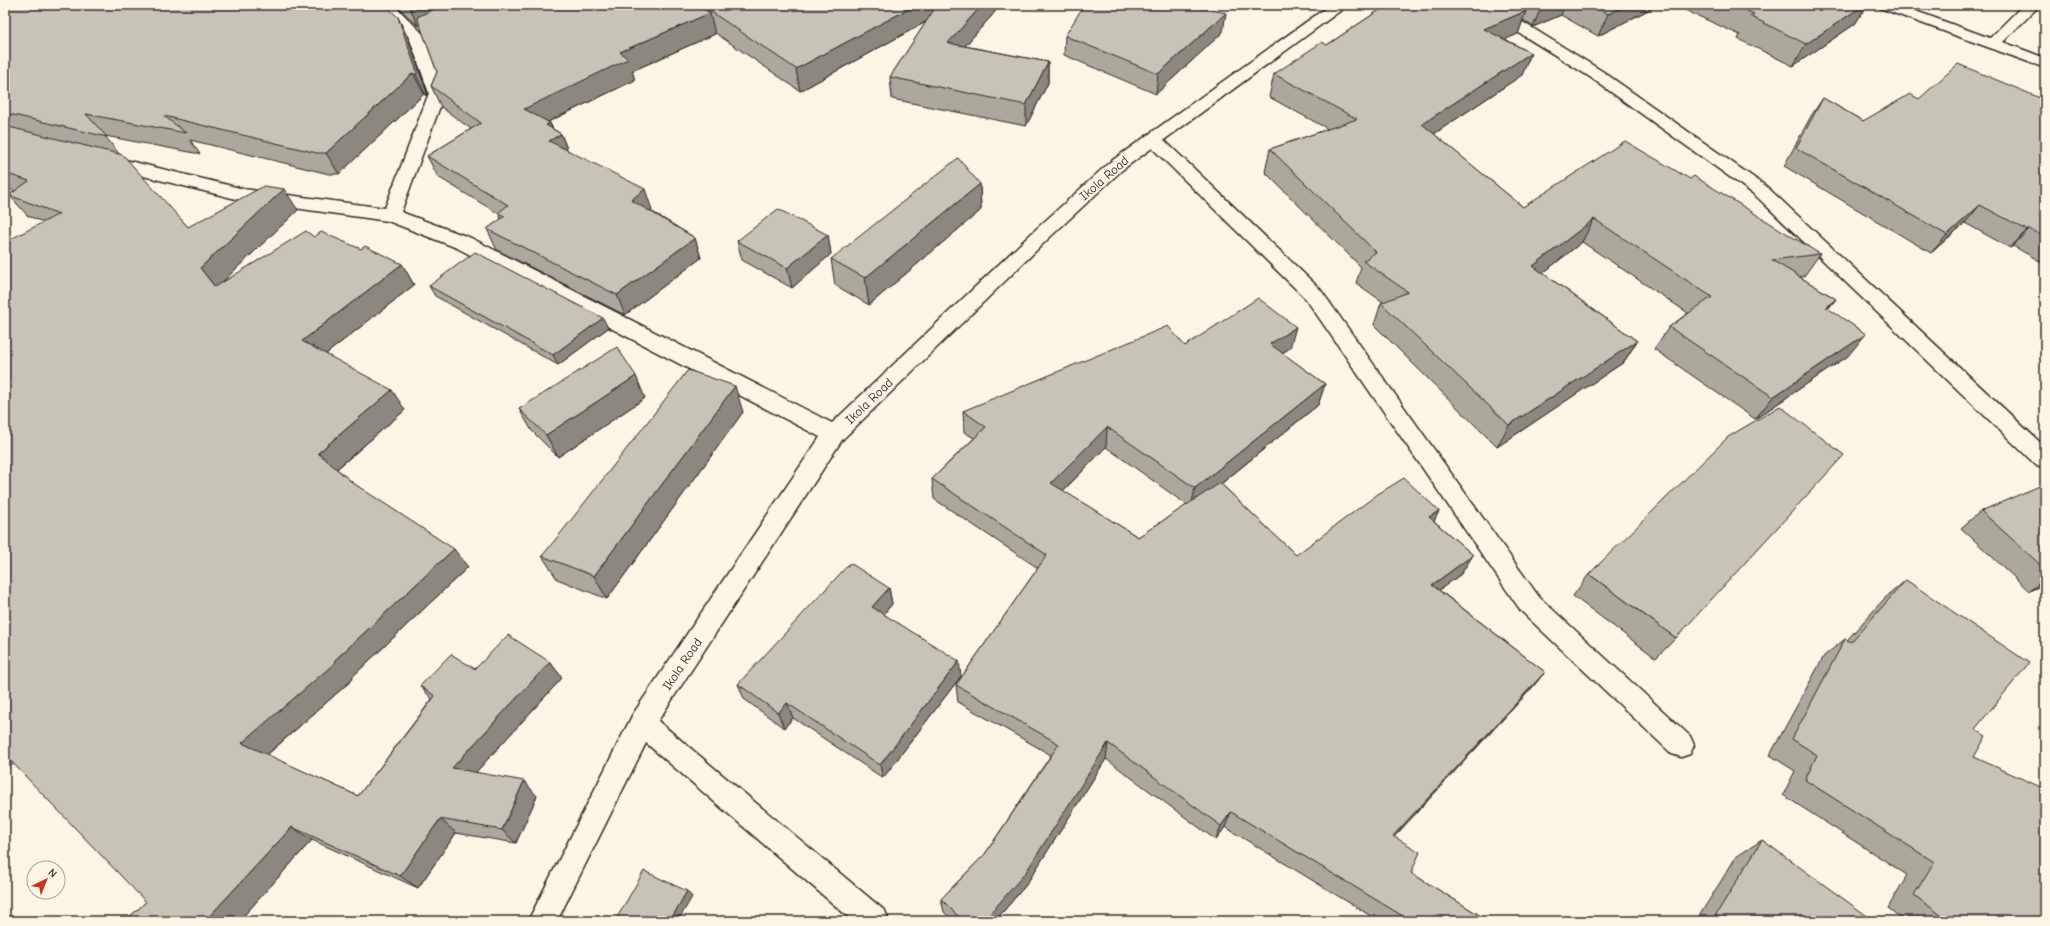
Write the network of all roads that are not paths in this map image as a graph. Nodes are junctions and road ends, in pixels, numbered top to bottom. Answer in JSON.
{"nodes":[{"id":1,"x":385,"y":5,"type":"edge"},
{"id":2,"x":1340,"y":5,"type":"edge"},
{"id":3,"x":1484,"y":5,"type":"edge"},
{"id":4,"x":1884,"y":5,"type":"edge"},
{"id":5,"x":2032,"y":5,"type":"edge"},
{"id":6,"x":1993,"y":43,"type":"junction"},
{"id":7,"x":2045,"y":63,"type":"edge"},
{"id":8,"x":1153,"y":139,"type":"junction"},
{"id":9,"x":84,"y":156,"type":"edge"},
{"id":10,"x":391,"y":216,"type":"junction"},
{"id":11,"x":834,"y":434,"type":"junction"},
{"id":12,"x":2045,"y":460,"type":"edge"},
{"id":13,"x":642,"y":723,"type":"junction"},
{"id":14,"x":1681,"y":744,"type":"dead end"},
{"id":15,"x":542,"y":921,"type":"edge"},
{"id":16,"x":875,"y":921,"type":"edge"}],
"edges":[{"from":1,"to":10,"type":"street"},
{"from":2,"to":8,"type":"street","name":"Ikola Road"},
{"from":3,"to":12,"type":"street"},
{"from":4,"to":6,"type":"street"},
{"from":5,"to":6,"type":"street"},
{"from":6,"to":7,"type":"street"},
{"from":8,"to":11,"type":"street","name":"Ikola Road"},
{"from":8,"to":14,"type":"street"},
{"from":9,"to":10,"type":"street"},
{"from":10,"to":11,"type":"street"},
{"from":11,"to":13,"type":"street","name":"Ikola Road"},
{"from":13,"to":15,"type":"street","name":"Ikola Road"},
{"from":13,"to":16,"type":"street"}]}
